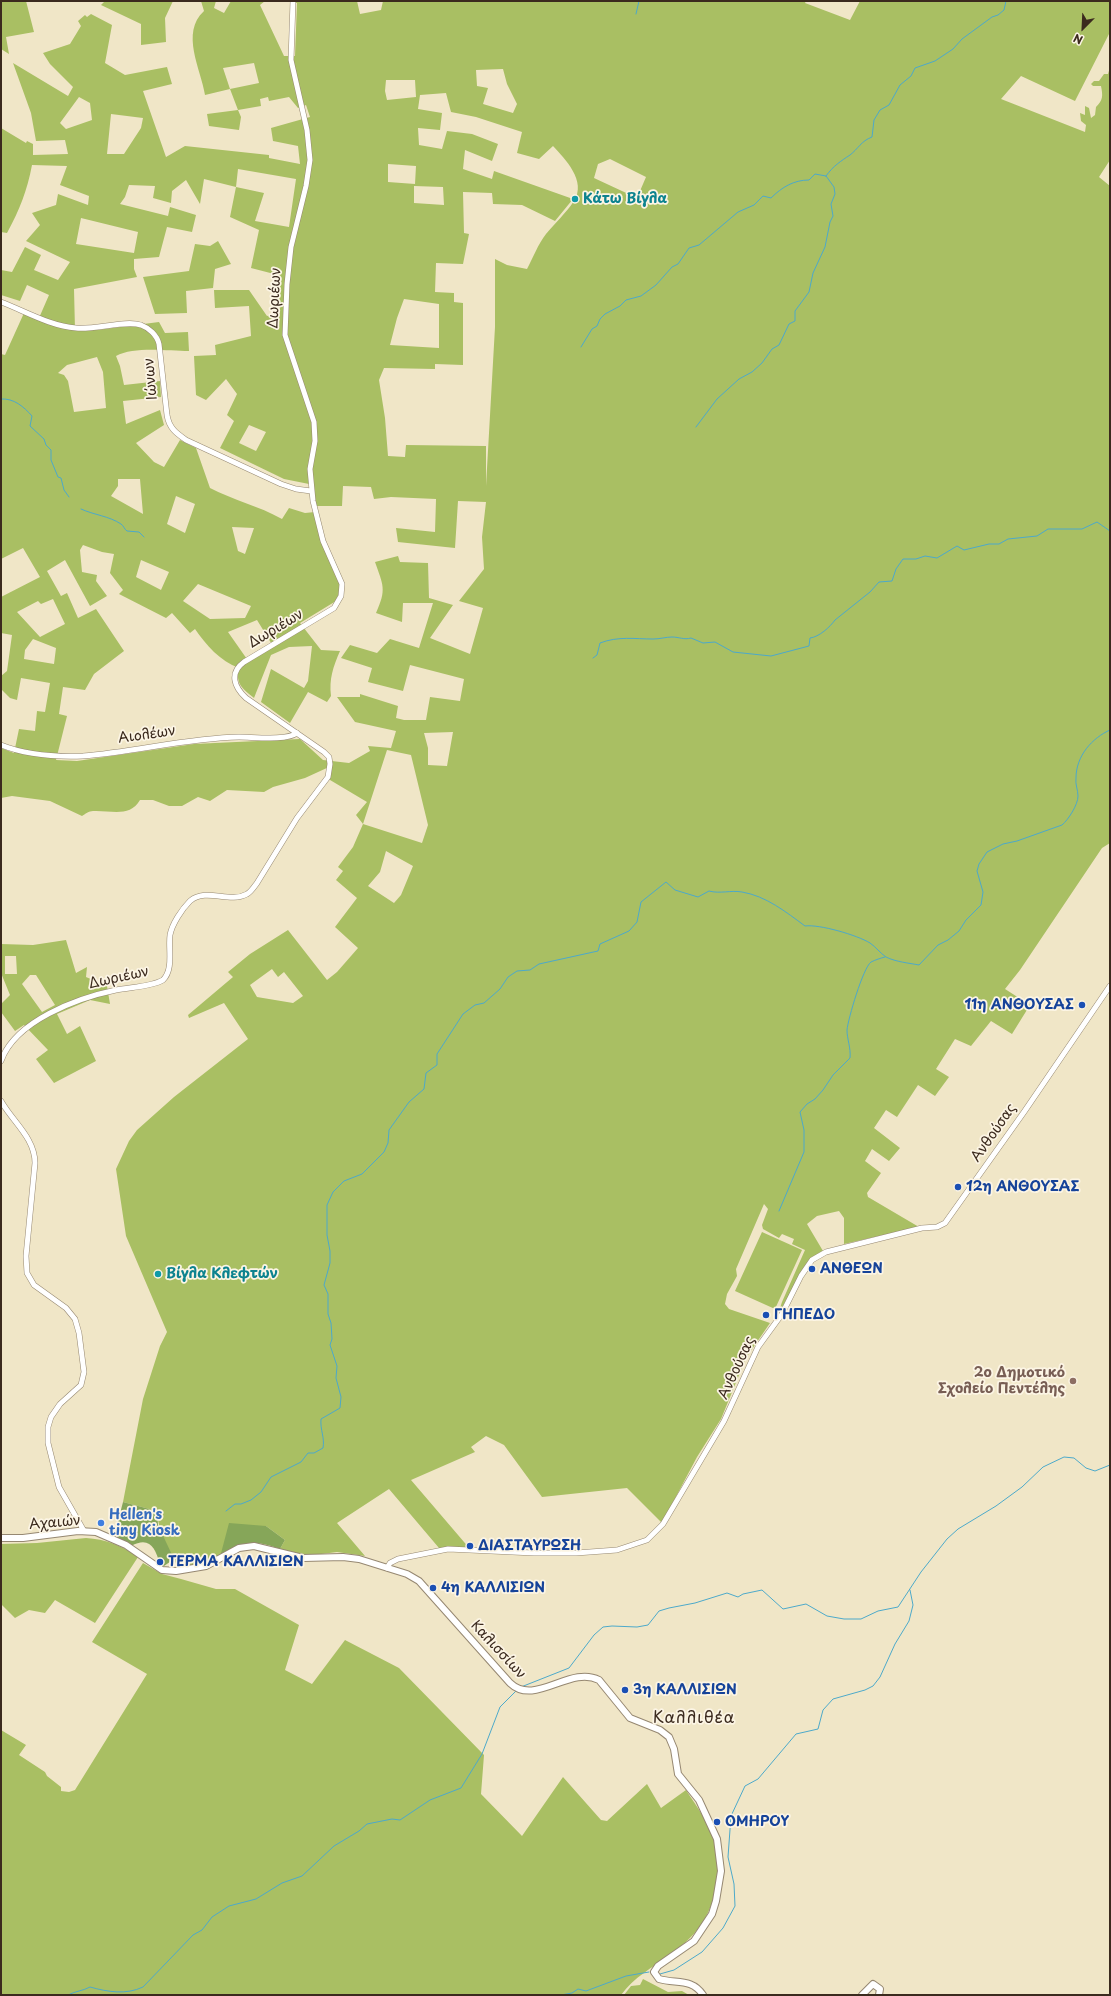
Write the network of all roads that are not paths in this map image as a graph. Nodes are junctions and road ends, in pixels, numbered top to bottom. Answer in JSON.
{"nodes":[{"id":1,"x":293,"y":1,"type":"edge"},
{"id":2,"x":1,"y":302,"type":"edge"},
{"id":3,"x":311,"y":491,"type":"junction"},
{"id":4,"x":297,"y":733,"type":"junction"},
{"id":5,"x":1,"y":745,"type":"edge"},
{"id":6,"x":1110,"y":986,"type":"edge"},
{"id":7,"x":1,"y":1061,"type":"edge"},
{"id":8,"x":1,"y":1101,"type":"edge"},
{"id":9,"x":84,"y":1531,"type":"junction"},
{"id":10,"x":1,"y":1538,"type":"edge"},
{"id":11,"x":111,"y":1538,"type":"joint"},
{"id":12,"x":387,"y":1568,"type":"junction"},
{"id":13,"x":703,"y":1995,"type":"edge"},
{"id":14,"x":862,"y":1995,"type":"edge"},
{"id":15,"x":879,"y":1995,"type":"edge"}],
"edges":[{"from":1,"to":3,"type":"street","name":"Δωριέων"},
{"from":2,"to":3,"type":"street","name":"Ιώνων"},
{"from":3,"to":4,"type":"street","name":"Δωριέων"},
{"from":4,"to":5,"type":"street","name":"Αιολέων"},
{"from":4,"to":7,"type":"street","name":"Δωριέων"},
{"from":6,"to":12,"type":"street","name":"Ανθούσας"},
{"from":8,"to":9,"type":"street"},
{"from":9,"to":10,"type":"main road","name":"Αχαιών"},
{"from":9,"to":11,"type":"main road","name":"Αχαιών"},
{"from":11,"to":12,"type":"main road","name":"Καλισσίων"},
{"from":12,"to":13,"type":"main road","name":"Καλισσίων"},
{"from":14,"to":15,"type":"main road"}]}
